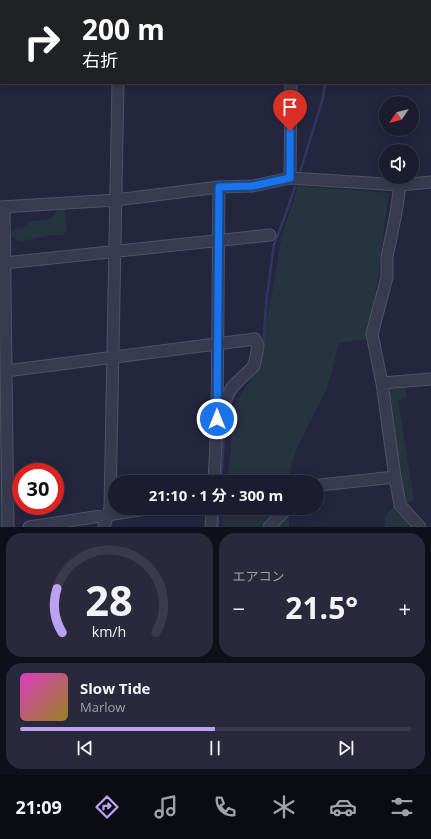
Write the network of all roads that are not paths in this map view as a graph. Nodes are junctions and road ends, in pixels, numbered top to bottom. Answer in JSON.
{"nodes":[{"id":1,"x":118,"y":84,"type":"edge"},
{"id":2,"x":291,"y":84,"type":"edge"},
{"id":3,"x":290,"y":178,"type":"junction"},
{"id":4,"x":431,"y":182,"type":"edge"},
{"id":5,"x":400,"y":185,"type":"junction"},
{"id":6,"x":219,"y":187,"type":"junction"},
{"id":7,"x":116,"y":200,"type":"junction"},
{"id":8,"x":2,"y":207,"type":"edge"},
{"id":9,"x":270,"y":235,"type":"dead end"},
{"id":10,"x":219,"y":240,"type":"junction"},
{"id":11,"x":115,"y":251,"type":"junction"},
{"id":12,"x":5,"y":263,"type":"junction"},
{"id":13,"x":218,"y":344,"type":"junction"},
{"id":14,"x":113,"y":357,"type":"junction"},
{"id":15,"x":6,"y":371,"type":"junction"},
{"id":16,"x":431,"y":379,"type":"edge"},
{"id":17,"x":382,"y":382,"type":"junction"},
{"id":18,"x":217,"y":419,"type":"junction"},
{"id":19,"x":214,"y":475,"type":"edge"},
{"id":20,"x":395,"y":477,"type":"junction"},
{"id":21,"x":324,"y":485,"type":"edge"},
{"id":22,"x":114,"y":515,"type":"edge"},
{"id":23,"x":212,"y":515,"type":"edge"},
{"id":24,"x":281,"y":515,"type":"edge"},
{"id":25,"x":108,"y":516,"type":"junction"},
{"id":26,"x":8,"y":527,"type":"edge"},
{"id":27,"x":30,"y":527,"type":"edge"},
{"id":28,"x":104,"y":527,"type":"edge"},
{"id":29,"x":211,"y":527,"type":"edge"},
{"id":30,"x":269,"y":527,"type":"edge"},
{"id":31,"x":420,"y":527,"type":"edge"}],
"edges":[{"from":1,"to":7,"type":"street"},
{"from":2,"to":3,"type":"street"},
{"from":3,"to":5,"type":"street"},
{"from":3,"to":6,"type":"street"},
{"from":4,"to":5,"type":"street"},
{"from":5,"to":17,"type":"street"},
{"from":6,"to":7,"type":"street"},
{"from":6,"to":10,"type":"street"},
{"from":7,"to":8,"type":"street"},
{"from":7,"to":11,"type":"street"},
{"from":8,"to":12,"type":"street"},
{"from":9,"to":10,"type":"street"},
{"from":10,"to":11,"type":"street"},
{"from":10,"to":13,"type":"street"},
{"from":11,"to":12,"type":"street"},
{"from":11,"to":14,"type":"street"},
{"from":12,"to":15,"type":"street"},
{"from":13,"to":14,"type":"street"},
{"from":13,"to":18,"type":"street"},
{"from":13,"to":18,"type":"street"},
{"from":14,"to":15,"type":"street"},
{"from":14,"to":25,"type":"street"},
{"from":15,"to":26,"type":"street"},
{"from":16,"to":17,"type":"street"},
{"from":17,"to":20,"type":"street"},
{"from":18,"to":19,"type":"street"},
{"from":20,"to":21,"type":"street"},
{"from":20,"to":31,"type":"street"},
{"from":22,"to":25,"type":"street"},
{"from":23,"to":29,"type":"street"},
{"from":24,"to":30,"type":"street"},
{"from":25,"to":27,"type":"street"},
{"from":25,"to":28,"type":"street"}]}
